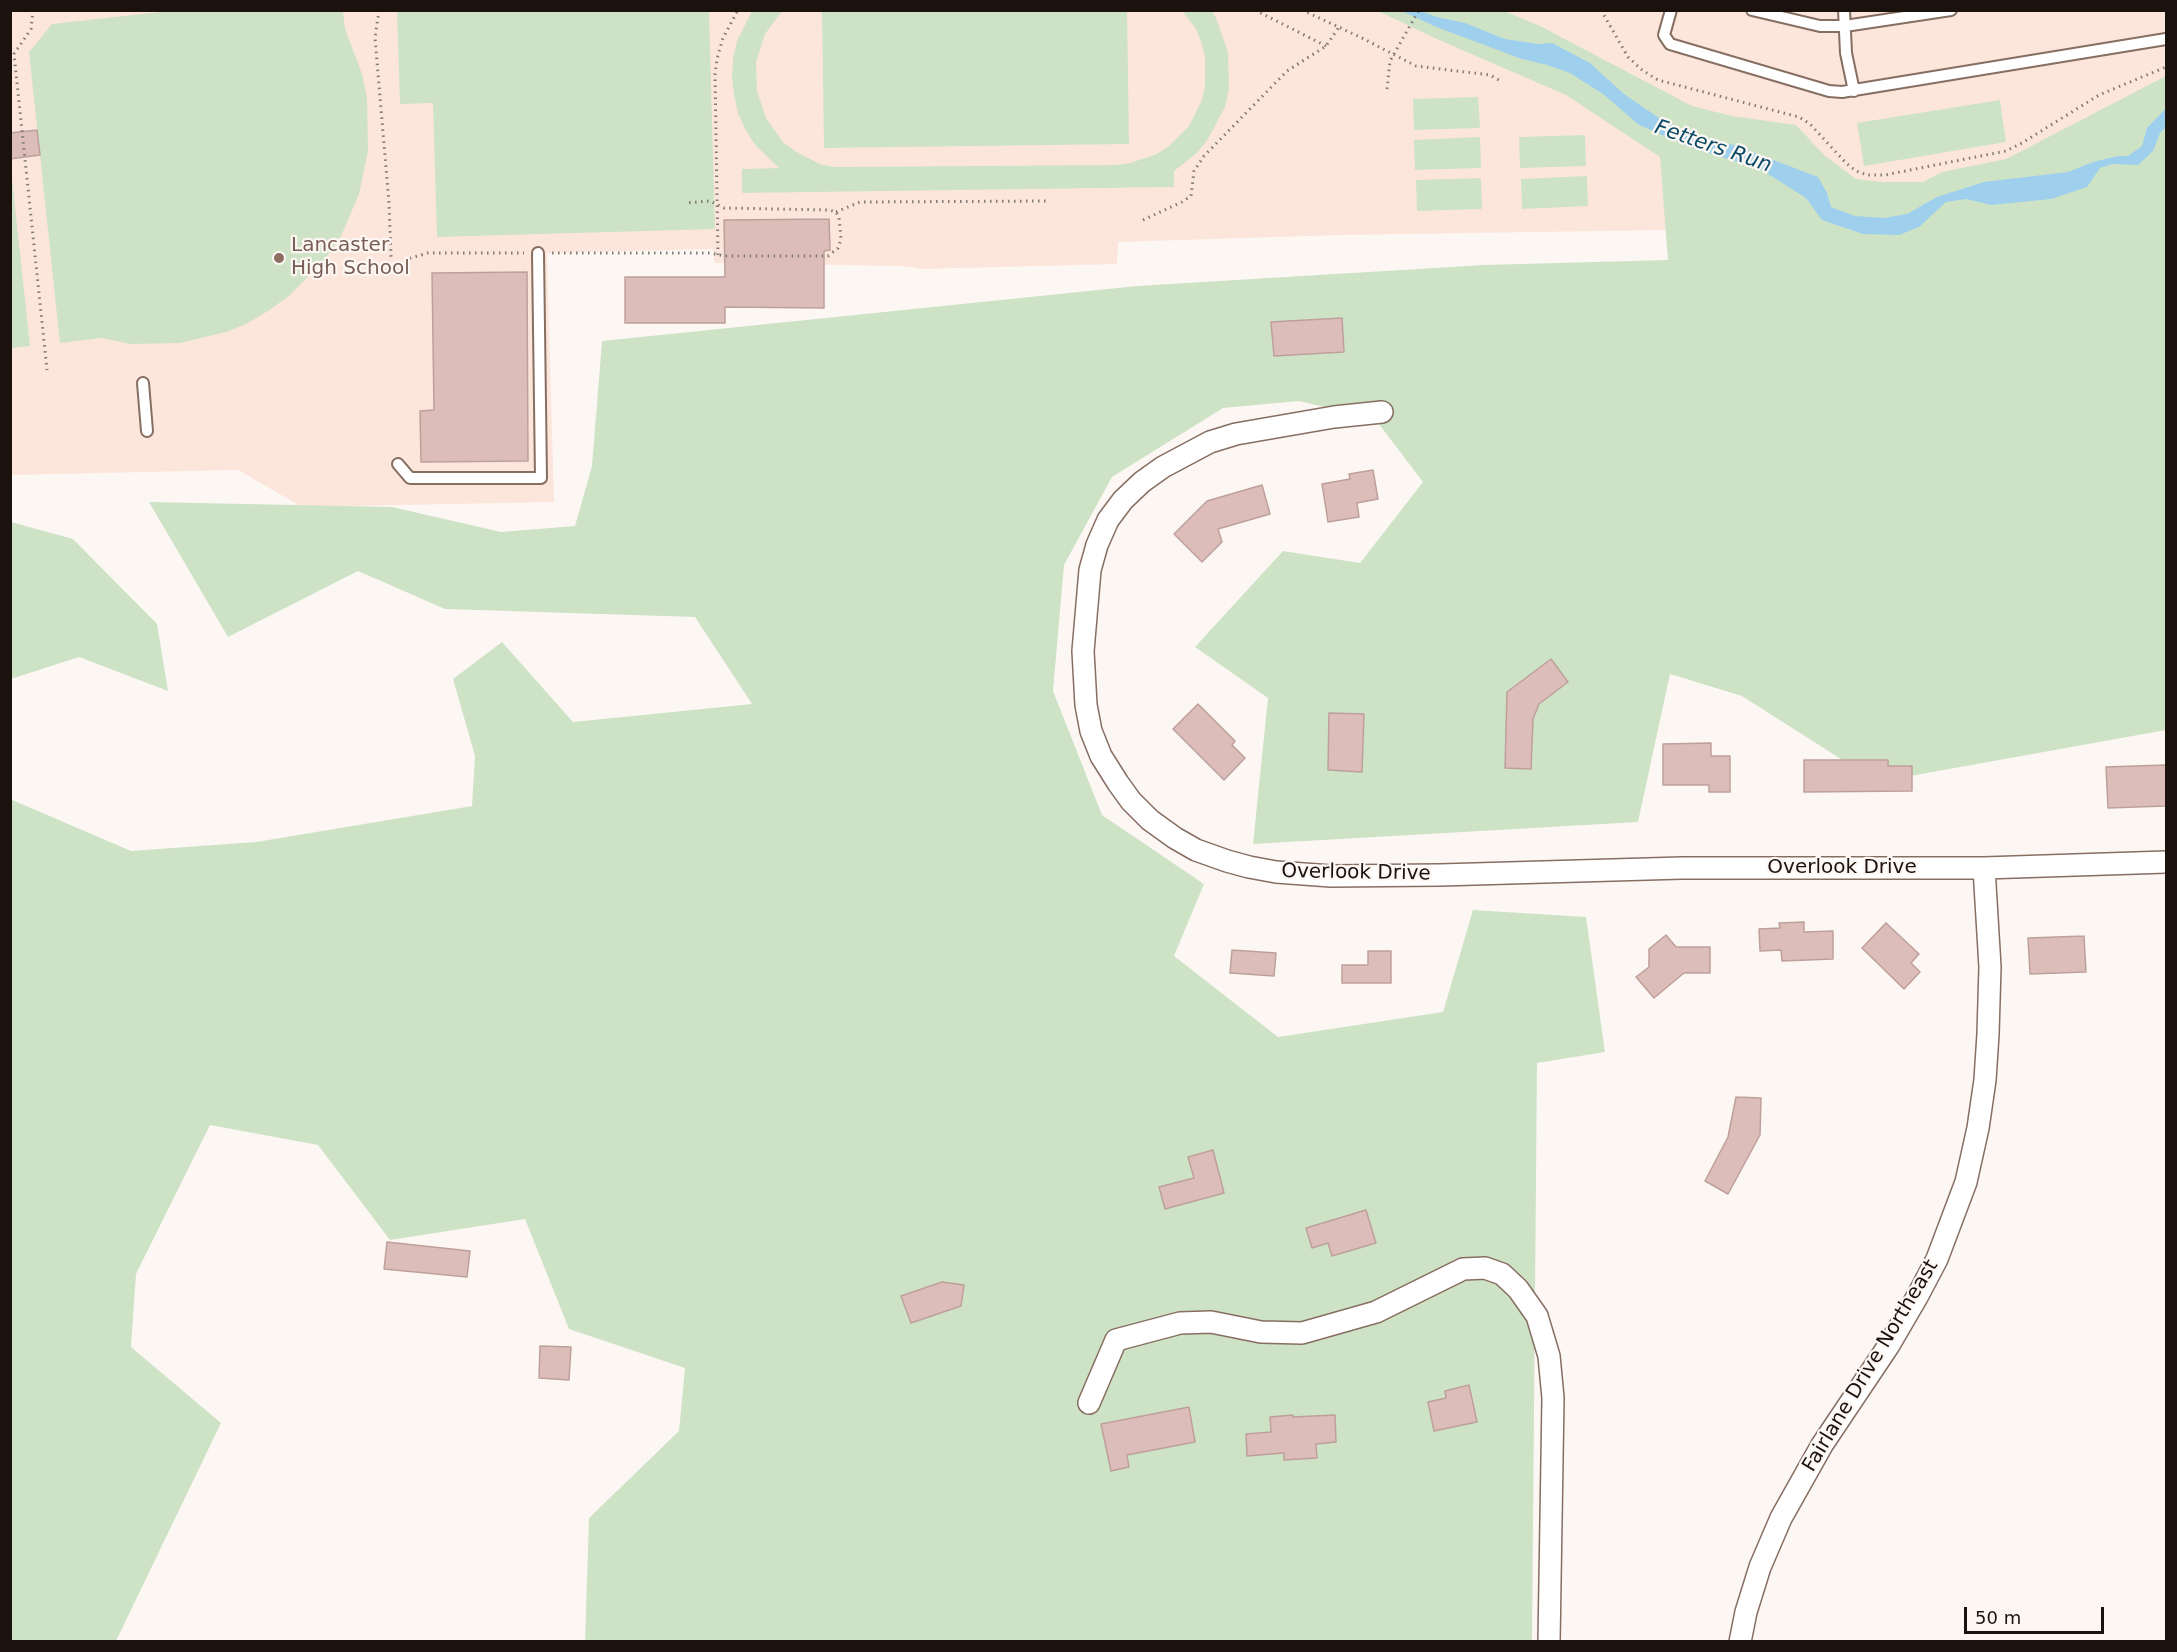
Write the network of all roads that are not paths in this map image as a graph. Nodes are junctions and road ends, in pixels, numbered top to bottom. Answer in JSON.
{"nodes":[{"id":1,"x":1671,"y":10,"type":"edge"},
{"id":2,"x":1752,"y":10,"type":"edge"},
{"id":3,"x":1844,"y":10,"type":"edge"},
{"id":4,"x":1951,"y":10,"type":"edge"},
{"id":5,"x":1845,"y":26,"type":"junction"},
{"id":6,"x":2166,"y":39,"type":"edge"},
{"id":7,"x":1854,"y":91,"type":"junction"},
{"id":8,"x":538,"y":253,"type":"road end"},
{"id":9,"x":143,"y":383,"type":"dead end"},
{"id":10,"x":1382,"y":412,"type":"dead end"},
{"id":11,"x":147,"y":431,"type":"dead end"},
{"id":12,"x":398,"y":464,"type":"dead end"},
{"id":13,"x":2166,"y":862,"type":"edge"},
{"id":14,"x":1984,"y":868,"type":"junction"},
{"id":15,"x":1089,"y":1403,"type":"dead end"},
{"id":16,"x":1549,"y":1641,"type":"edge"},
{"id":17,"x":1740,"y":1641,"type":"edge"}],
"edges":[{"from":1,"to":7,"type":"lane"},
{"from":2,"to":5,"type":"lane"},
{"from":3,"to":5,"type":"lane"},
{"from":4,"to":5,"type":"lane"},
{"from":5,"to":7,"type":"lane"},
{"from":6,"to":7,"type":"lane"},
{"from":8,"to":12,"type":"lane"},
{"from":9,"to":11,"type":"lane"},
{"from":10,"to":14,"type":"street","name":"Overlook Drive"},
{"from":13,"to":14,"type":"street","name":"Overlook Drive"},
{"from":14,"to":17,"type":"street","name":"Fairlane Drive Northeast"},
{"from":15,"to":16,"type":"street"}]}
